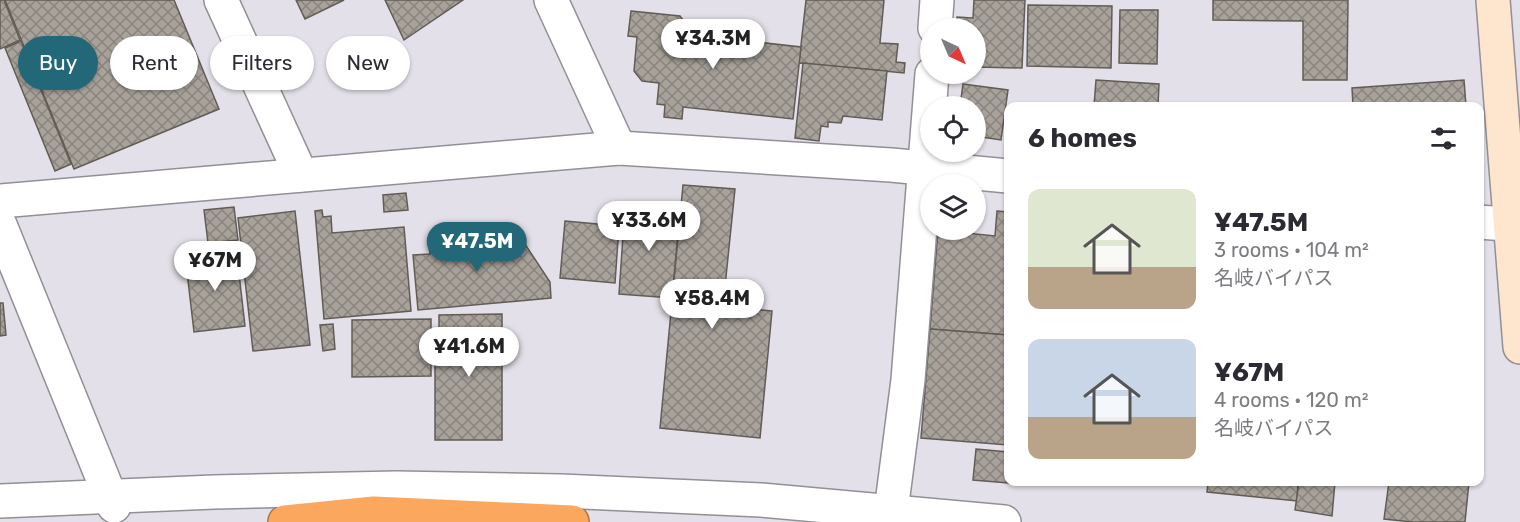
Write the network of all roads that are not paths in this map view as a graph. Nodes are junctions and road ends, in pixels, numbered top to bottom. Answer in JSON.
{"nodes":[{"id":1,"x":221,"y":0,"type":"edge"},
{"id":2,"x":551,"y":0,"type":"edge"},
{"id":3,"x":937,"y":0,"type":"edge"},
{"id":4,"x":1493,"y":0,"type":"edge"},
{"id":5,"x":936,"y":18,"type":"edge"},
{"id":6,"x":931,"y":84,"type":"edge"},
{"id":7,"x":619,"y":148,"type":"junction"},
{"id":8,"x":925,"y":168,"type":"junction"},
{"id":9,"x":301,"y":175,"type":"junction"},
{"id":10,"x":1004,"y":176,"type":"edge"},
{"id":11,"x":0,"y":201,"type":"edge"},
{"id":12,"x":1484,"y":222,"type":"edge"},
{"id":13,"x":0,"y":225,"type":"edge"},
{"id":14,"x":1515,"y":225,"type":"edge"},
{"id":15,"x":1520,"y":347,"type":"edge"},
{"id":16,"x":0,"y":501,"type":"edge"},
{"id":17,"x":112,"y":501,"type":"junction"},
{"id":18,"x":891,"y":511,"type":"junction"},
{"id":19,"x":285,"y":522,"type":"edge"},
{"id":20,"x":572,"y":522,"type":"edge"},
{"id":21,"x":1004,"y":522,"type":"edge"}],
"edges":[{"from":1,"to":9,"type":"street"},
{"from":2,"to":7,"type":"street"},
{"from":3,"to":5,"type":"street"},
{"from":4,"to":14,"type":"street"},
{"from":6,"to":8,"type":"street"},
{"from":7,"to":8,"type":"street"},
{"from":7,"to":9,"type":"street"},
{"from":8,"to":10,"type":"street"},
{"from":8,"to":18,"type":"street"},
{"from":9,"to":11,"type":"street"},
{"from":12,"to":14,"type":"street"},
{"from":13,"to":17,"type":"street"},
{"from":14,"to":15,"type":"street"},
{"from":16,"to":17,"type":"street"},
{"from":17,"to":18,"type":"street"},
{"from":18,"to":21,"type":"street"},
{"from":19,"to":20,"type":"highway"}]}
